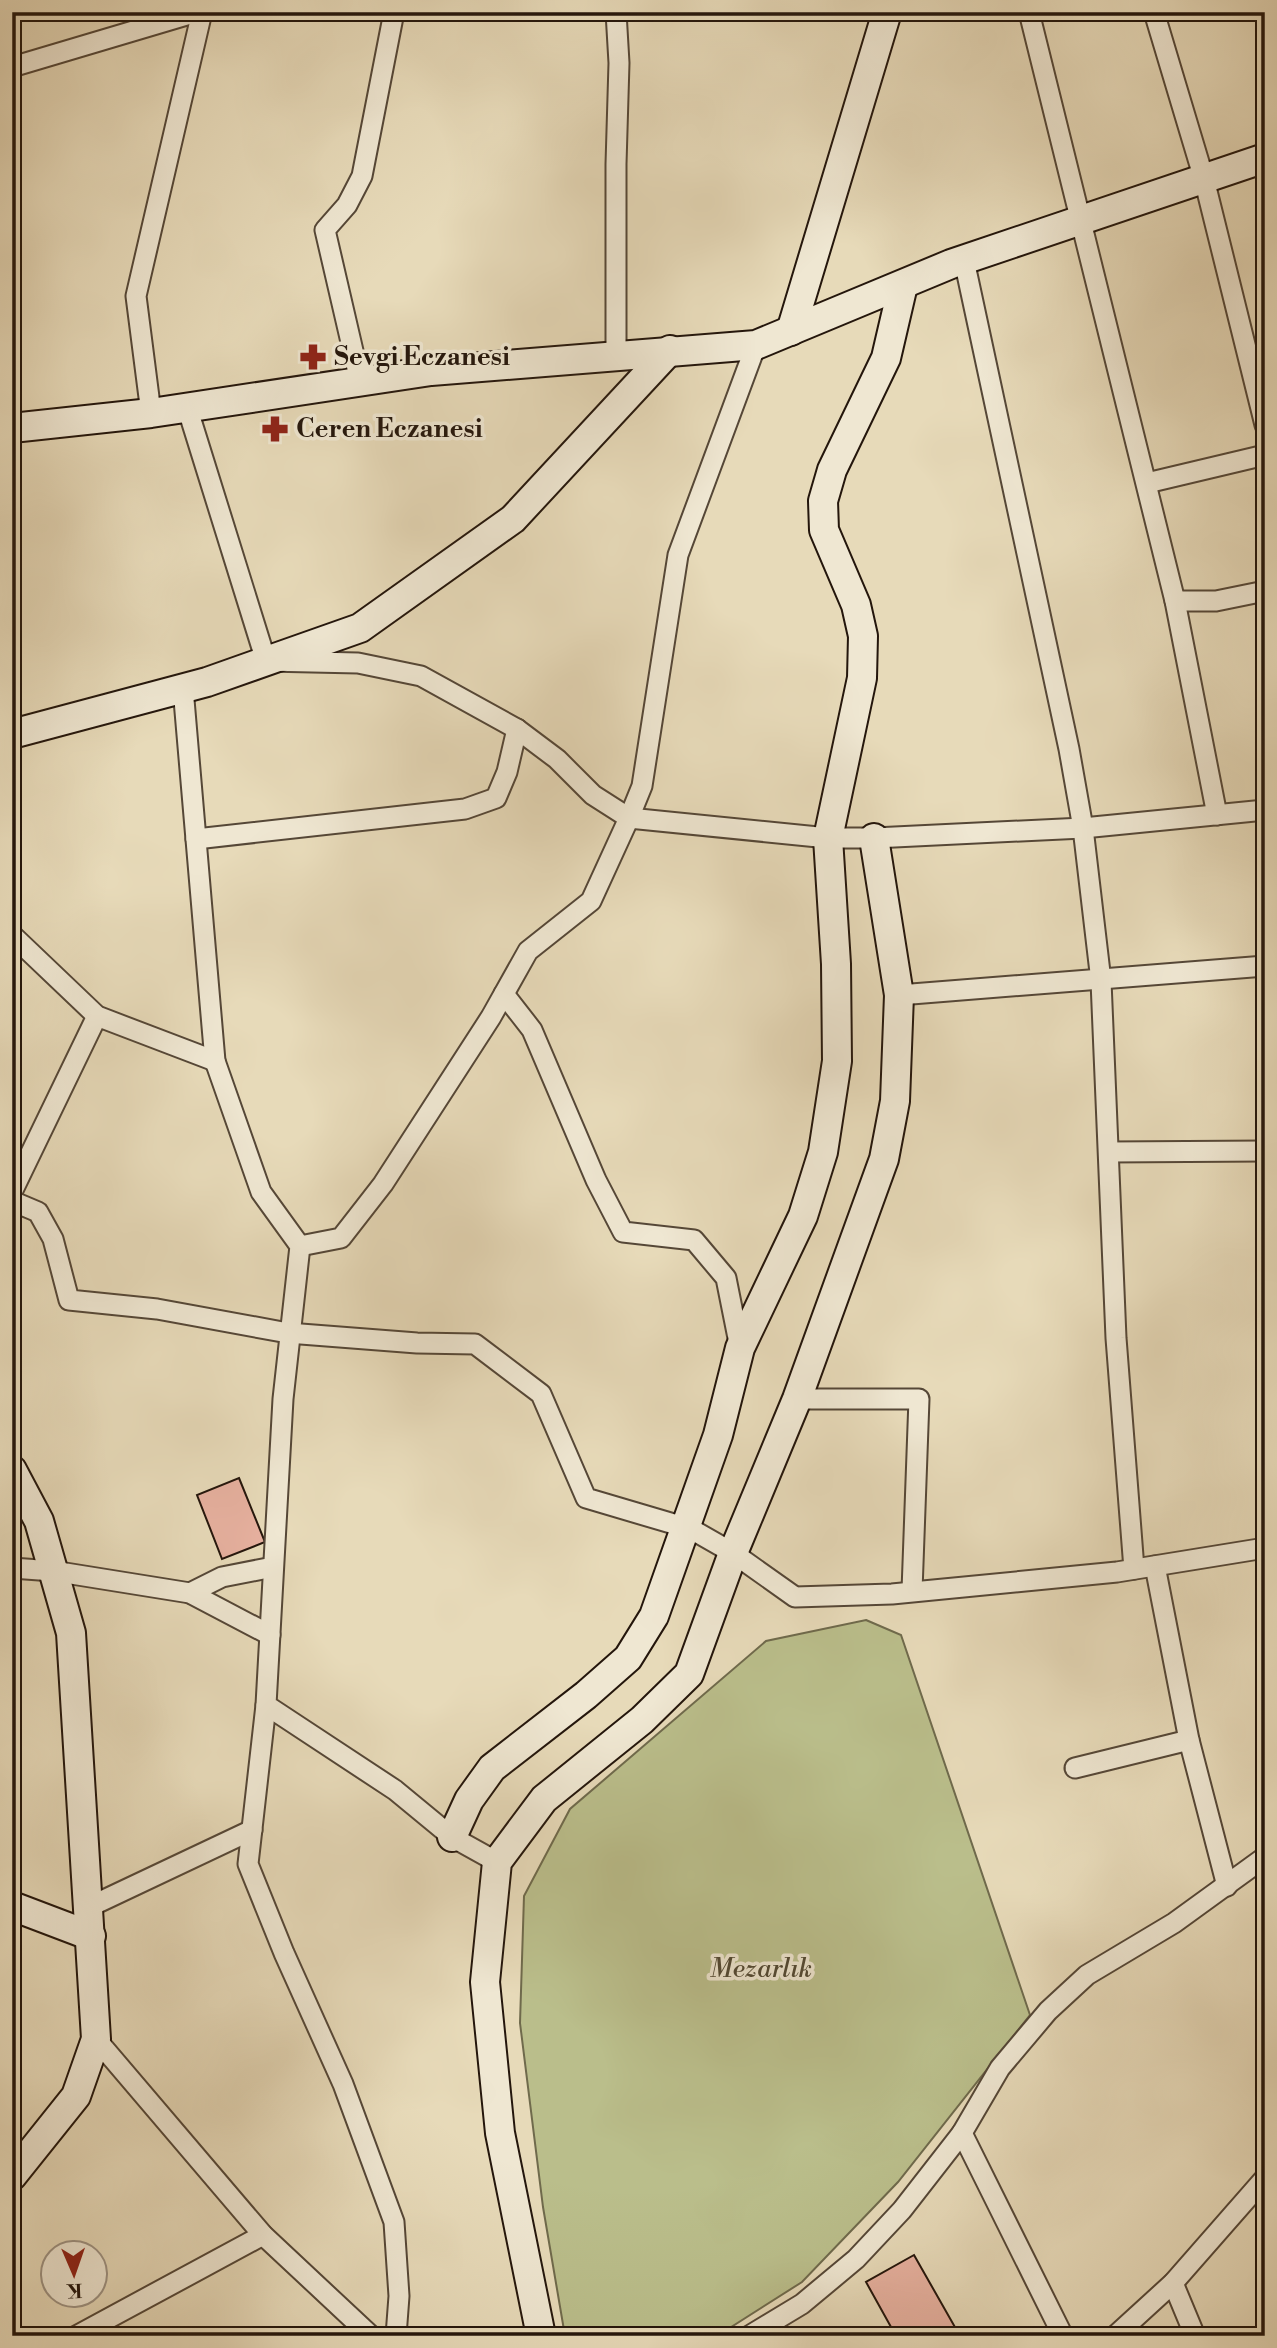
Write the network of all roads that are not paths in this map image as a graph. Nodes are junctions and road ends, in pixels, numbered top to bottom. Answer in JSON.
{"nodes":[{"id":1,"x":199,"y":12,"type":"edge"},
{"id":2,"x":394,"y":12,"type":"edge"},
{"id":3,"x":616,"y":12,"type":"edge"},
{"id":4,"x":887,"y":12,"type":"edge"},
{"id":5,"x":1029,"y":12,"type":"edge"},
{"id":6,"x":1154,"y":12,"type":"edge"},
{"id":7,"x":12,"y":67,"type":"edge"},
{"id":8,"x":1265,"y":158,"type":"edge"},
{"id":9,"x":1204,"y":178,"type":"junction"},
{"id":10,"x":1083,"y":219,"type":"junction"},
{"id":11,"x":964,"y":260,"type":"junction"},
{"id":12,"x":903,"y":285,"type":"junction"},
{"id":13,"x":791,"y":331,"type":"junction"},
{"id":14,"x":756,"y":345,"type":"junction"},
{"id":15,"x":670,"y":350,"type":"junction"},
{"id":16,"x":617,"y":355,"type":"junction"},
{"id":17,"x":360,"y":381,"type":"junction"},
{"id":18,"x":187,"y":407,"type":"junction"},
{"id":19,"x":151,"y":412,"type":"junction"},
{"id":20,"x":1265,"y":425,"type":"edge"},
{"id":21,"x":12,"y":428,"type":"edge"},
{"id":22,"x":1265,"y":455,"type":"edge"},
{"id":23,"x":1147,"y":483,"type":"junction"},
{"id":24,"x":1265,"y":591,"type":"edge"},
{"id":25,"x":1175,"y":601,"type":"junction"},
{"id":26,"x":266,"y":661,"type":"junction"},
{"id":27,"x":183,"y":688,"type":"junction"},
{"id":28,"x":517,"y":729,"type":"junction"},
{"id":29,"x":12,"y":734,"type":"edge"},
{"id":30,"x":1265,"y":810,"type":"edge"},
{"id":31,"x":1217,"y":815,"type":"junction"},
{"id":32,"x":629,"y":818,"type":"junction"},
{"id":33,"x":1083,"y":828,"type":"junction"},
{"id":34,"x":828,"y":838,"type":"junction"},
{"id":35,"x":874,"y":838,"type":"junction"},
{"id":36,"x":196,"y":839,"type":"junction"},
{"id":37,"x":12,"y":935,"type":"edge"},
{"id":38,"x":1265,"y":966,"type":"edge"},
{"id":39,"x":1101,"y":981,"type":"junction"},
{"id":40,"x":504,"y":994,"type":"junction"},
{"id":41,"x":899,"y":995,"type":"junction"},
{"id":42,"x":97,"y":1016,"type":"junction"},
{"id":43,"x":215,"y":1061,"type":"junction"},
{"id":44,"x":1265,"y":1151,"type":"edge"},
{"id":45,"x":1109,"y":1152,"type":"junction"},
{"id":46,"x":12,"y":1192,"type":"edge"},
{"id":47,"x":12,"y":1201,"type":"edge"},
{"id":48,"x":300,"y":1246,"type":"junction"},
{"id":49,"x":288,"y":1333,"type":"junction"},
{"id":50,"x":740,"y":1348,"type":"junction"},
{"id":51,"x":797,"y":1399,"type":"junction"},
{"id":52,"x":12,"y":1471,"type":"edge"},
{"id":53,"x":685,"y":1527,"type":"junction"},
{"id":54,"x":1265,"y":1548,"type":"edge"},
{"id":55,"x":733,"y":1553,"type":"junction"},
{"id":56,"x":1155,"y":1566,"type":"junction"},
{"id":57,"x":273,"y":1567,"type":"junction"},
{"id":58,"x":12,"y":1568,"type":"edge"},
{"id":59,"x":1134,"y":1569,"type":"junction"},
{"id":60,"x":53,"y":1571,"type":"junction"},
{"id":61,"x":912,"y":1591,"type":"junction"},
{"id":62,"x":190,"y":1593,"type":"junction"},
{"id":63,"x":270,"y":1635,"type":"junction"},
{"id":64,"x":266,"y":1705,"type":"junction"},
{"id":65,"x":1189,"y":1740,"type":"junction"},
{"id":66,"x":1075,"y":1768,"type":"dead end"},
{"id":67,"x":252,"y":1830,"type":"junction"},
{"id":68,"x":452,"y":1836,"type":"junction"},
{"id":69,"x":1265,"y":1857,"type":"edge"},
{"id":70,"x":497,"y":1862,"type":"junction"},
{"id":71,"x":1227,"y":1886,"type":"junction"},
{"id":72,"x":12,"y":1906,"type":"edge"},
{"id":73,"x":89,"y":1907,"type":"junction"},
{"id":74,"x":91,"y":1936,"type":"junction"},
{"id":75,"x":96,"y":2039,"type":"junction"},
{"id":76,"x":962,"y":2133,"type":"junction"},
{"id":77,"x":12,"y":2176,"type":"edge"},
{"id":78,"x":1265,"y":2178,"type":"edge"},
{"id":79,"x":263,"y":2235,"type":"junction"},
{"id":80,"x":1173,"y":2283,"type":"junction"},
{"id":81,"x":76,"y":2336,"type":"edge"},
{"id":82,"x":371,"y":2336,"type":"edge"},
{"id":83,"x":396,"y":2336,"type":"edge"},
{"id":84,"x":541,"y":2336,"type":"edge"},
{"id":85,"x":749,"y":2336,"type":"edge"},
{"id":86,"x":1063,"y":2336,"type":"edge"},
{"id":87,"x":1115,"y":2336,"type":"edge"},
{"id":88,"x":1195,"y":2336,"type":"edge"}],
"edges":[{"from":1,"to":7,"type":"street"},
{"from":1,"to":19,"type":"street"},
{"from":2,"to":17,"type":"street"},
{"from":3,"to":16,"type":"street"},
{"from":4,"to":13,"type":"street"},
{"from":5,"to":10,"type":"street"},
{"from":6,"to":9,"type":"street"},
{"from":8,"to":9,"type":"street"},
{"from":9,"to":10,"type":"street"},
{"from":9,"to":20,"type":"street"},
{"from":10,"to":11,"type":"street"},
{"from":10,"to":23,"type":"street"},
{"from":11,"to":12,"type":"street"},
{"from":11,"to":33,"type":"street"},
{"from":12,"to":13,"type":"street"},
{"from":12,"to":34,"type":"street"},
{"from":13,"to":14,"type":"street"},
{"from":14,"to":15,"type":"street"},
{"from":14,"to":32,"type":"street"},
{"from":15,"to":16,"type":"street"},
{"from":15,"to":26,"type":"street"},
{"from":16,"to":17,"type":"street"},
{"from":17,"to":18,"type":"street"},
{"from":18,"to":19,"type":"street"},
{"from":18,"to":26,"type":"street"},
{"from":19,"to":21,"type":"street"},
{"from":22,"to":23,"type":"street"},
{"from":23,"to":25,"type":"street"},
{"from":24,"to":25,"type":"street"},
{"from":25,"to":31,"type":"street"},
{"from":26,"to":27,"type":"street"},
{"from":26,"to":28,"type":"street"},
{"from":27,"to":29,"type":"street"},
{"from":27,"to":36,"type":"street"},
{"from":28,"to":32,"type":"street"},
{"from":28,"to":36,"type":"street"},
{"from":30,"to":31,"type":"street"},
{"from":31,"to":33,"type":"street"},
{"from":32,"to":34,"type":"street"},
{"from":32,"to":40,"type":"street"},
{"from":33,"to":35,"type":"street"},
{"from":33,"to":39,"type":"street"},
{"from":34,"to":35,"type":"street"},
{"from":34,"to":50,"type":"street"},
{"from":35,"to":41,"type":"street"},
{"from":36,"to":43,"type":"street"},
{"from":37,"to":42,"type":"street"},
{"from":38,"to":39,"type":"street"},
{"from":39,"to":41,"type":"street"},
{"from":39,"to":45,"type":"street"},
{"from":40,"to":48,"type":"street"},
{"from":40,"to":50,"type":"street"},
{"from":41,"to":51,"type":"street"},
{"from":42,"to":43,"type":"street"},
{"from":42,"to":46,"type":"street"},
{"from":43,"to":48,"type":"street"},
{"from":44,"to":45,"type":"street"},
{"from":45,"to":59,"type":"street"},
{"from":47,"to":49,"type":"street"},
{"from":48,"to":49,"type":"street"},
{"from":49,"to":53,"type":"street"},
{"from":49,"to":57,"type":"street"},
{"from":50,"to":53,"type":"street"},
{"from":51,"to":55,"type":"street"},
{"from":51,"to":61,"type":"street"},
{"from":52,"to":60,"type":"street"},
{"from":53,"to":55,"type":"street"},
{"from":53,"to":68,"type":"street"},
{"from":54,"to":56,"type":"street"},
{"from":55,"to":61,"type":"street"},
{"from":55,"to":70,"type":"street"},
{"from":56,"to":59,"type":"street"},
{"from":56,"to":65,"type":"street"},
{"from":57,"to":62,"type":"street"},
{"from":57,"to":63,"type":"street"},
{"from":58,"to":60,"type":"street"},
{"from":59,"to":61,"type":"street"},
{"from":60,"to":62,"type":"street"},
{"from":60,"to":73,"type":"street"},
{"from":62,"to":63,"type":"street"},
{"from":63,"to":64,"type":"street"},
{"from":64,"to":67,"type":"street"},
{"from":64,"to":68,"type":"street"},
{"from":65,"to":66,"type":"street"},
{"from":65,"to":71,"type":"street"},
{"from":67,"to":73,"type":"street"},
{"from":67,"to":83,"type":"street"},
{"from":68,"to":70,"type":"street"},
{"from":69,"to":71,"type":"street"},
{"from":70,"to":84,"type":"street"},
{"from":71,"to":76,"type":"street"},
{"from":72,"to":74,"type":"street"},
{"from":73,"to":74,"type":"street"},
{"from":74,"to":75,"type":"street"},
{"from":75,"to":77,"type":"street"},
{"from":75,"to":79,"type":"street"},
{"from":76,"to":85,"type":"street"},
{"from":76,"to":86,"type":"street"},
{"from":78,"to":80,"type":"street"},
{"from":79,"to":81,"type":"street"},
{"from":79,"to":82,"type":"street"},
{"from":80,"to":87,"type":"street"},
{"from":80,"to":88,"type":"street"}]}
